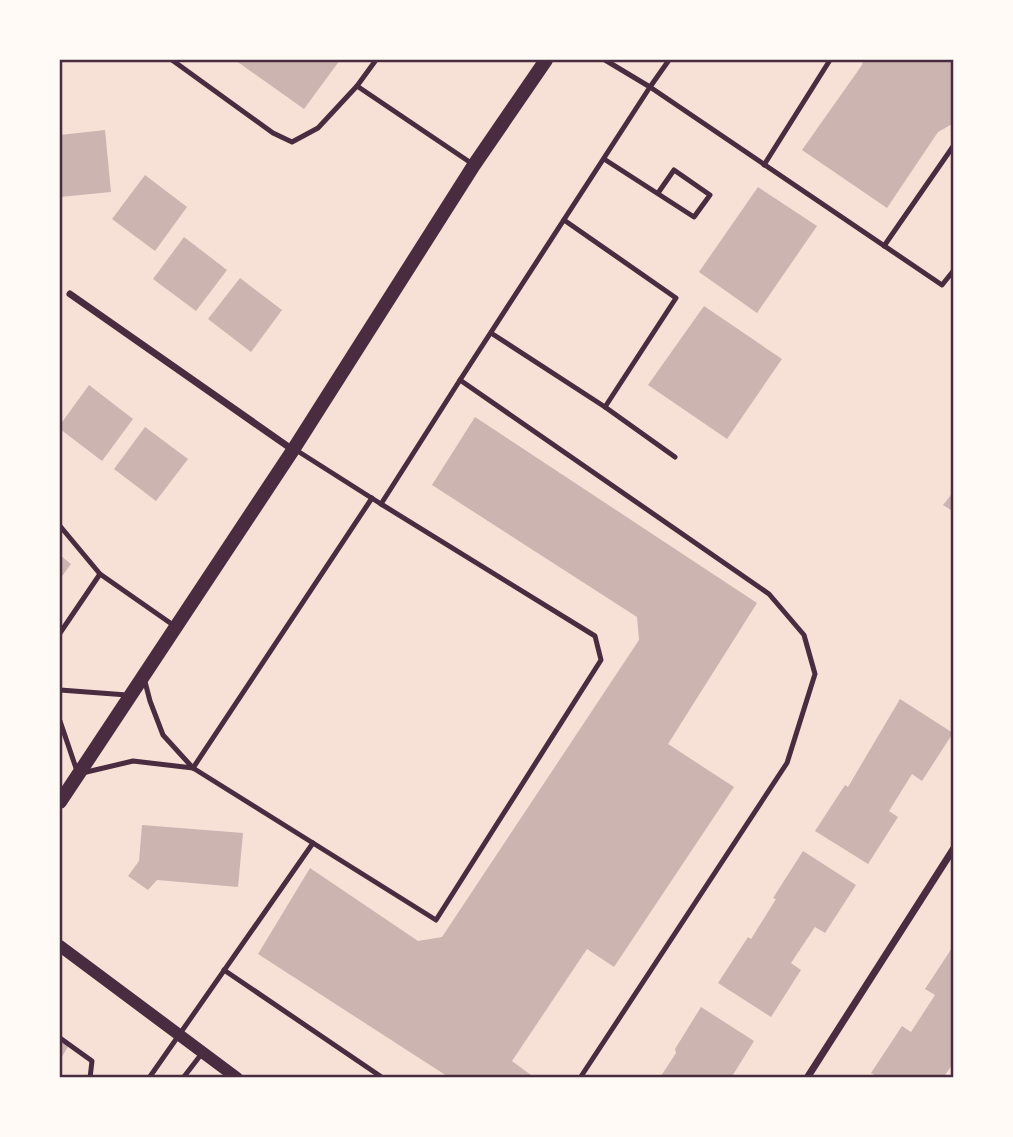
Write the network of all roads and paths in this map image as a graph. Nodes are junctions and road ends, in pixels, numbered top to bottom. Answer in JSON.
{"nodes":[{"id":1,"x":172,"y":60,"type":"edge"},
{"id":2,"x":376,"y":60,"type":"edge"},
{"id":3,"x":546,"y":60,"type":"edge"},
{"id":4,"x":605,"y":60,"type":"edge"},
{"id":5,"x":668,"y":60,"type":"edge"},
{"id":6,"x":830,"y":60,"type":"edge"},
{"id":7,"x":357,"y":86,"type":"junction"},
{"id":8,"x":650,"y":88,"type":"junction"},
{"id":9,"x":954,"y":145,"type":"edge"},
{"id":10,"x":604,"y":159,"type":"junction"},
{"id":11,"x":764,"y":164,"type":"junction"},
{"id":12,"x":474,"y":165,"type":"junction"},
{"id":13,"x":658,"y":193,"type":"junction"},
{"id":14,"x":565,"y":220,"type":"junction"},
{"id":15,"x":884,"y":246,"type":"junction"},
{"id":16,"x":954,"y":270,"type":"edge"},
{"id":17,"x":70,"y":294,"type":"dead end"},
{"id":18,"x":491,"y":333,"type":"junction"},
{"id":19,"x":460,"y":380,"type":"junction"},
{"id":20,"x":605,"y":407,"type":"junction"},
{"id":21,"x":293,"y":449,"type":"junction"},
{"id":22,"x":675,"y":457,"type":"dead end"},
{"id":23,"x":372,"y":498,"type":"junction"},
{"id":24,"x":381,"y":504,"type":"junction"},
{"id":25,"x":60,"y":526,"type":"edge"},
{"id":26,"x":100,"y":574,"type":"junction"},
{"id":27,"x":176,"y":627,"type":"junction"},
{"id":28,"x":60,"y":633,"type":"edge"},
{"id":29,"x":144,"y":675,"type":"junction"},
{"id":30,"x":60,"y":690,"type":"edge"},
{"id":31,"x":130,"y":695,"type":"junction"},
{"id":32,"x":60,"y":721,"type":"edge"},
{"id":33,"x":193,"y":768,"type":"junction"},
{"id":34,"x":78,"y":774,"type":"junction"},
{"id":35,"x":60,"y":802,"type":"edge"},
{"id":36,"x":313,"y":843,"type":"junction"},
{"id":37,"x":954,"y":848,"type":"edge"},
{"id":38,"x":60,"y":946,"type":"edge"},
{"id":39,"x":224,"y":970,"type":"junction"},
{"id":40,"x":180,"y":1035,"type":"junction"},
{"id":41,"x":60,"y":1038,"type":"edge"},
{"id":42,"x":203,"y":1052,"type":"junction"},
{"id":43,"x":90,"y":1077,"type":"edge"},
{"id":44,"x":149,"y":1077,"type":"edge"},
{"id":45,"x":183,"y":1077,"type":"edge"},
{"id":46,"x":237,"y":1077,"type":"edge"},
{"id":47,"x":383,"y":1077,"type":"edge"},
{"id":48,"x":580,"y":1077,"type":"edge"},
{"id":49,"x":807,"y":1077,"type":"edge"}],
"edges":[{"from":1,"to":7,"type":"lane"},
{"from":2,"to":7,"type":"lane"},
{"from":3,"to":12,"type":"main road"},
{"from":4,"to":8,"type":"lane"},
{"from":5,"to":8,"type":"lane"},
{"from":6,"to":11,"type":"lane"},
{"from":7,"to":12,"type":"lane"},
{"from":8,"to":10,"type":"lane"},
{"from":8,"to":11,"type":"lane"},
{"from":9,"to":15,"type":"lane"},
{"from":10,"to":13,"type":"lane"},
{"from":10,"to":14,"type":"lane"},
{"from":11,"to":15,"type":"lane"},
{"from":12,"to":21,"type":"main road"},
{"from":13,"to":13,"type":"lane"},
{"from":14,"to":18,"type":"lane"},
{"from":14,"to":20,"type":"lane"},
{"from":15,"to":16,"type":"lane"},
{"from":17,"to":21,"type":"street"},
{"from":18,"to":19,"type":"lane"},
{"from":18,"to":20,"type":"lane"},
{"from":19,"to":24,"type":"lane"},
{"from":19,"to":48,"type":"lane"},
{"from":20,"to":22,"type":"lane"},
{"from":21,"to":23,"type":"lane"},
{"from":21,"to":27,"type":"main road"},
{"from":23,"to":24,"type":"lane"},
{"from":23,"to":33,"type":"lane"},
{"from":24,"to":36,"type":"lane"},
{"from":25,"to":26,"type":"lane"},
{"from":26,"to":27,"type":"lane"},
{"from":26,"to":28,"type":"lane"},
{"from":27,"to":29,"type":"main road"},
{"from":29,"to":31,"type":"main road"},
{"from":29,"to":33,"type":"lane"},
{"from":30,"to":31,"type":"lane"},
{"from":31,"to":34,"type":"main road"},
{"from":32,"to":34,"type":"lane"},
{"from":33,"to":34,"type":"lane"},
{"from":33,"to":36,"type":"lane"},
{"from":34,"to":35,"type":"main road"},
{"from":36,"to":39,"type":"lane"},
{"from":37,"to":49,"type":"street"},
{"from":38,"to":40,"type":"street"},
{"from":39,"to":40,"type":"lane"},
{"from":39,"to":47,"type":"lane"},
{"from":40,"to":42,"type":"street"},
{"from":40,"to":44,"type":"lane"},
{"from":41,"to":43,"type":"lane"},
{"from":42,"to":45,"type":"lane"},
{"from":42,"to":46,"type":"street"}]}
